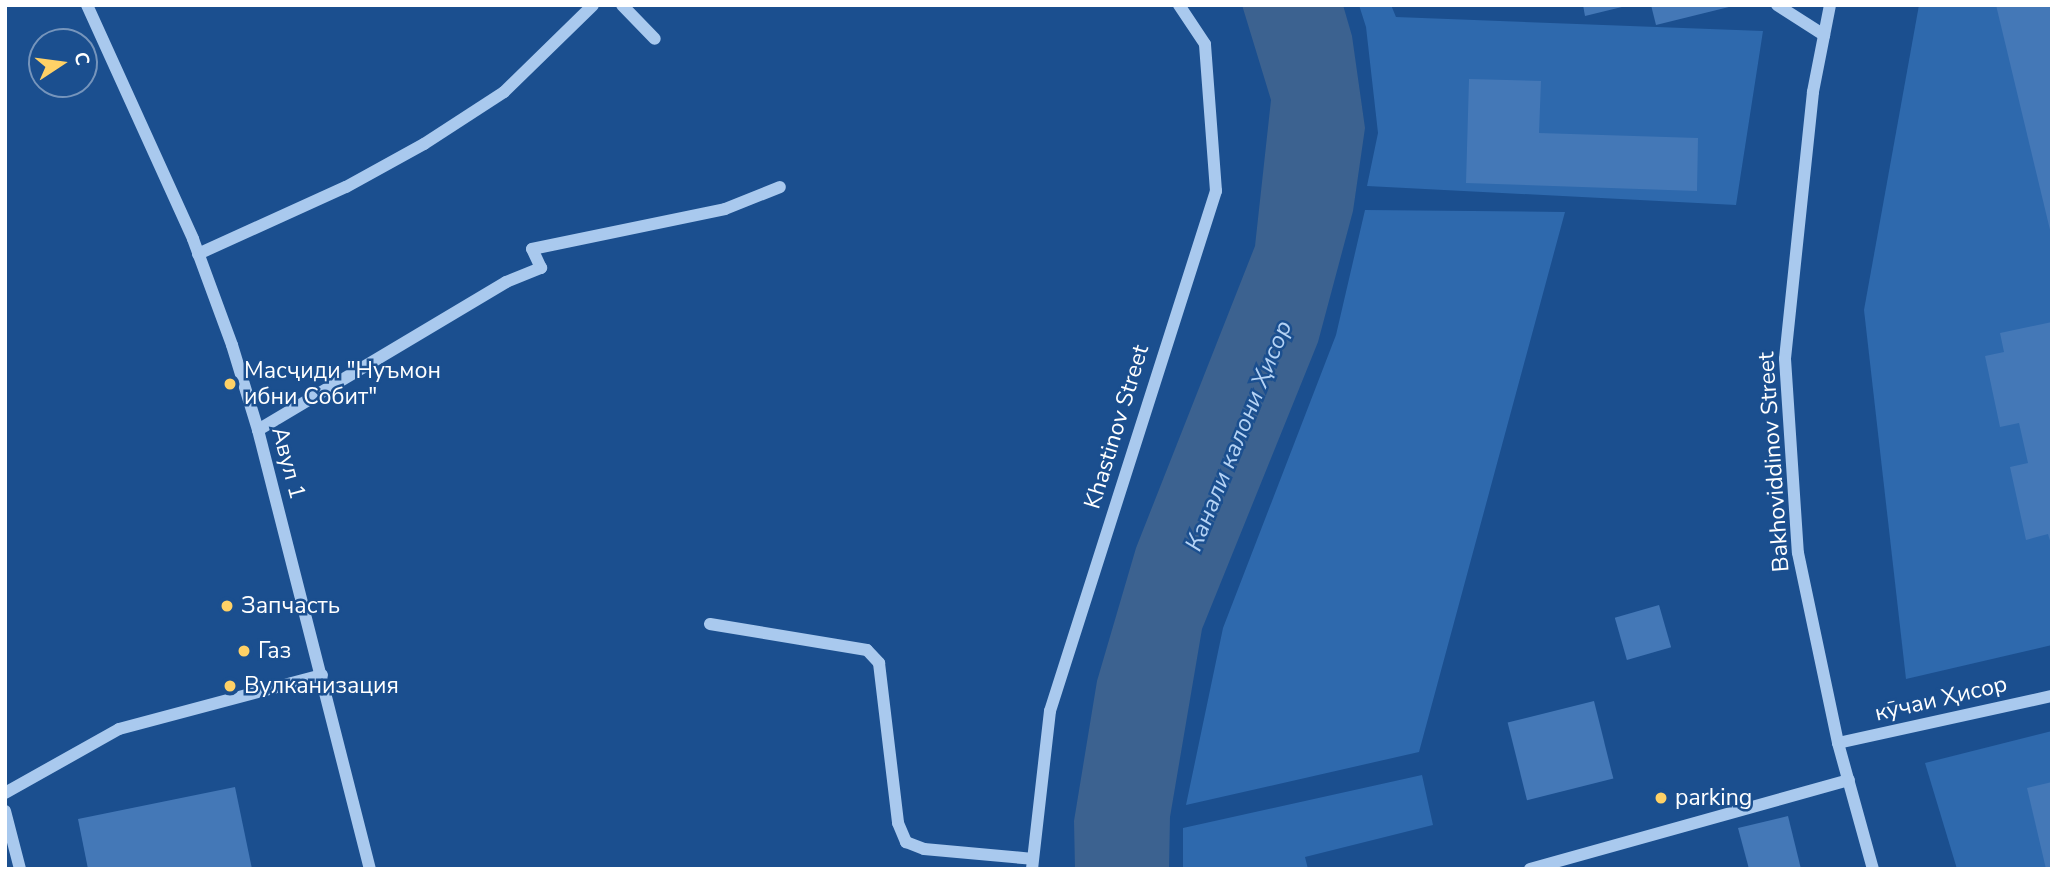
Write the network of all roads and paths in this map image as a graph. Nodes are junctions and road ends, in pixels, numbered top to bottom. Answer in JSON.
{"nodes":[{"id":1,"x":87,"y":5,"type":"edge"},
{"id":2,"x":593,"y":5,"type":"edge"},
{"id":3,"x":622,"y":5,"type":"edge"},
{"id":4,"x":1179,"y":5,"type":"edge"},
{"id":5,"x":1777,"y":5,"type":"edge"},
{"id":6,"x":1830,"y":5,"type":"edge"},
{"id":7,"x":1824,"y":35,"type":"junction"},
{"id":8,"x":656,"y":39,"type":"dead end"},
{"id":9,"x":780,"y":187,"type":"dead end"},
{"id":10,"x":198,"y":254,"type":"junction"},
{"id":11,"x":258,"y":430,"type":"junction"},
{"id":12,"x":710,"y":624,"type":"dead end"},
{"id":13,"x":321,"y":675,"type":"junction"},
{"id":14,"x":2052,"y":696,"type":"edge"},
{"id":15,"x":1838,"y":743,"type":"junction"},
{"id":16,"x":1849,"y":780,"type":"junction"},
{"id":17,"x":5,"y":793,"type":"edge"},
{"id":18,"x":5,"y":811,"type":"edge"},
{"id":19,"x":1032,"y":864,"type":"edge"},
{"id":20,"x":20,"y":869,"type":"edge"},
{"id":21,"x":370,"y":869,"type":"edge"},
{"id":22,"x":1530,"y":869,"type":"edge"},
{"id":23,"x":1873,"y":869,"type":"edge"}],
"edges":[{"from":1,"to":10,"type":"street","name":"Авул 1"},
{"from":2,"to":10,"type":"street"},
{"from":3,"to":8,"type":"street"},
{"from":4,"to":19,"type":"street","name":"Khastinov Street"},
{"from":5,"to":7,"type":"street"},
{"from":6,"to":7,"type":"street","name":"Bakhoviddinov Street"},
{"from":7,"to":15,"type":"street","name":"Bakhoviddinov Street"},
{"from":9,"to":11,"type":"street"},
{"from":10,"to":11,"type":"street","name":"Авул 1"},
{"from":11,"to":13,"type":"street","name":"Авул 1"},
{"from":12,"to":19,"type":"street"},
{"from":13,"to":17,"type":"street"},
{"from":13,"to":21,"type":"street","name":"Авул 1"},
{"from":14,"to":15,"type":"street","name":"кӯчаи Ҳисор"},
{"from":15,"to":16,"type":"street","name":"Bakhoviddinov Street"},
{"from":16,"to":22,"type":"street"},
{"from":16,"to":23,"type":"street","name":"Bakhoviddinov Street"},
{"from":18,"to":20,"type":"street"}]}
